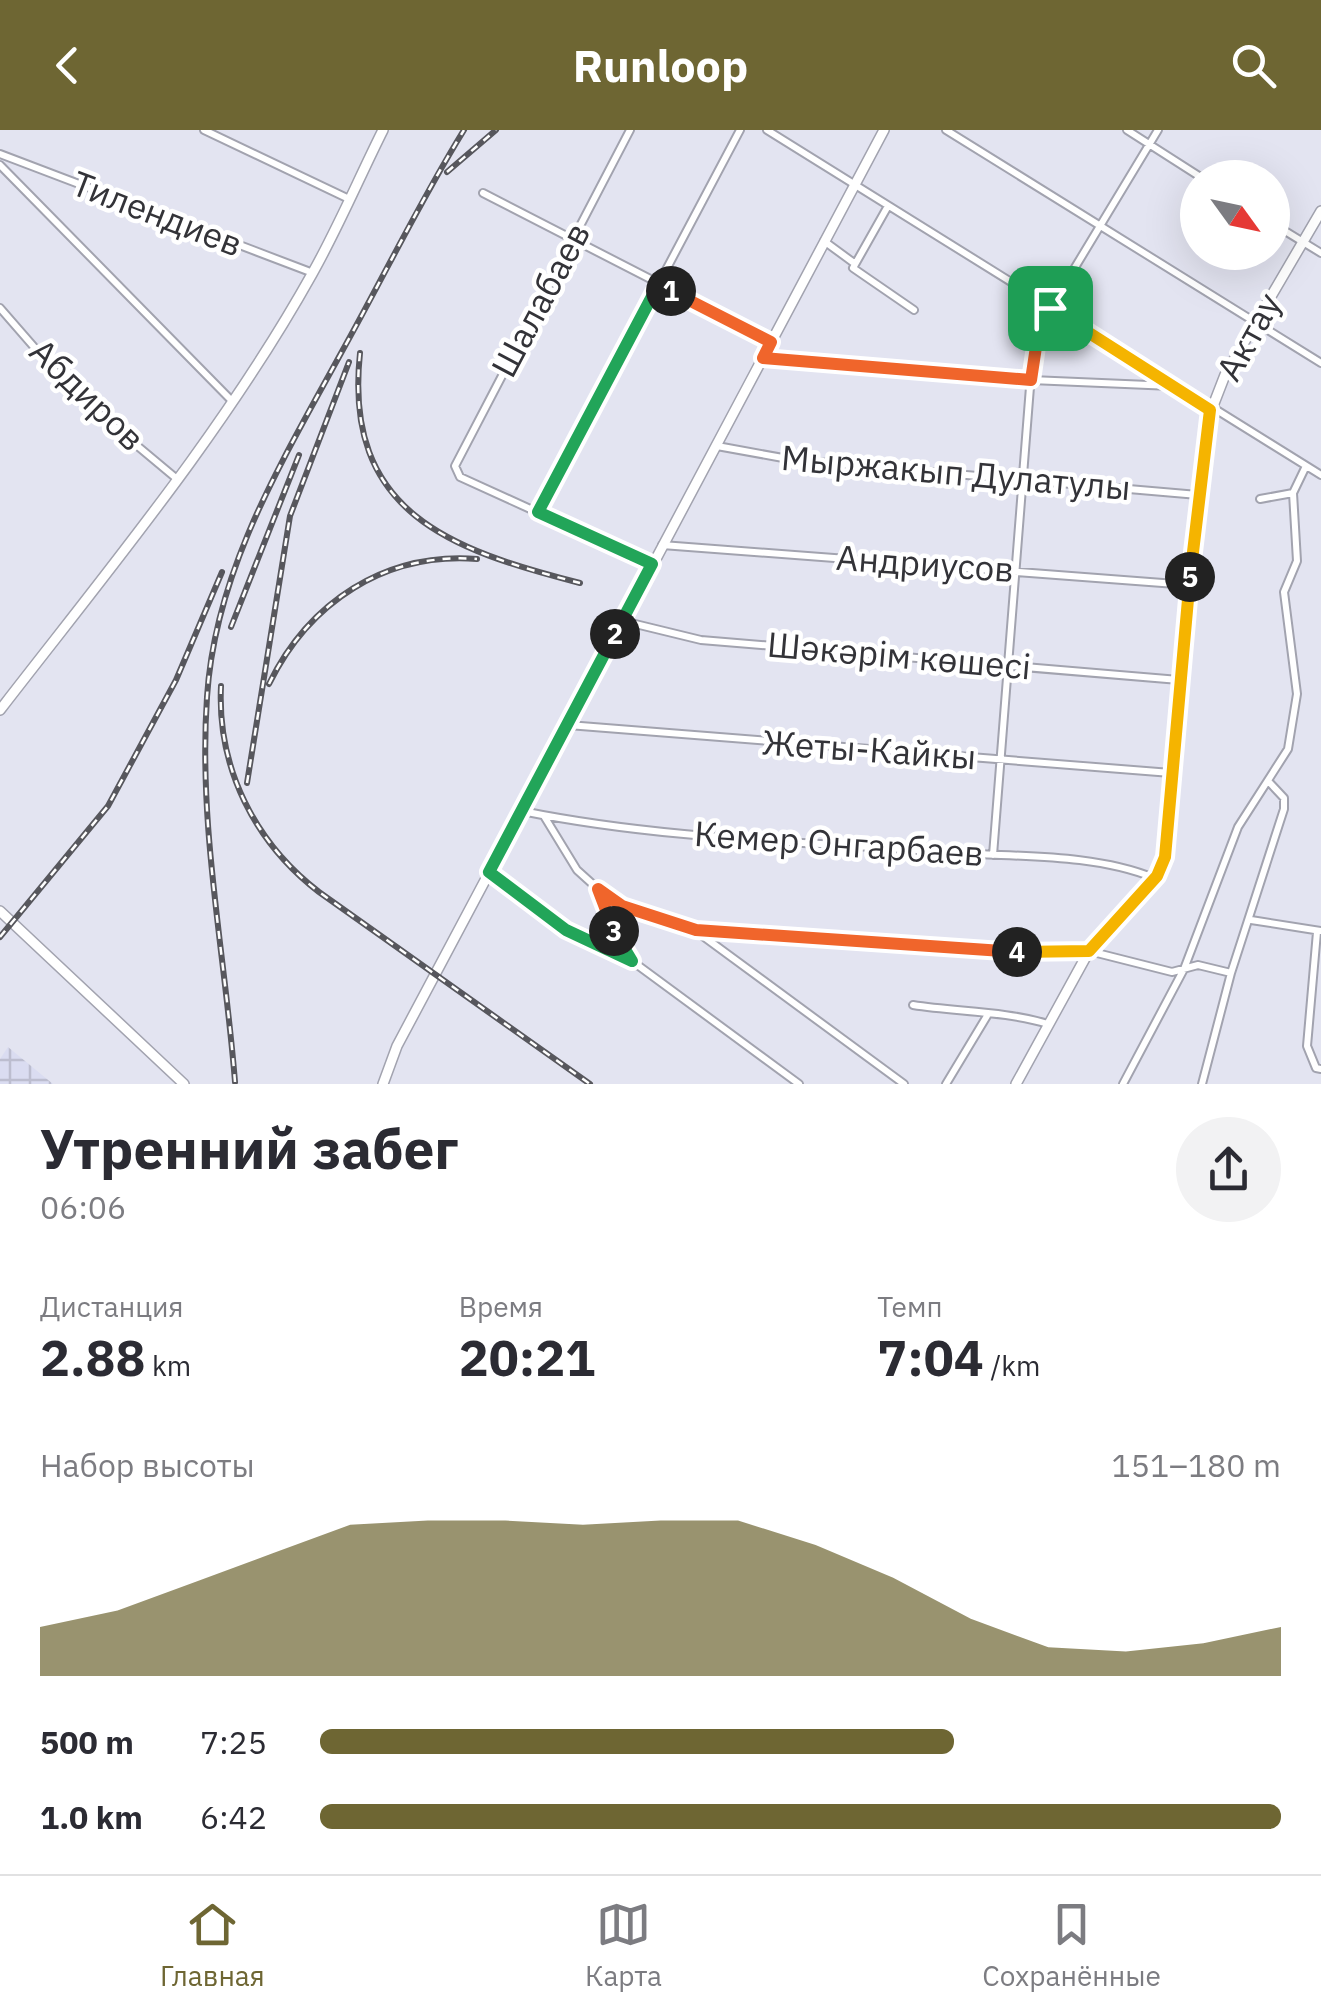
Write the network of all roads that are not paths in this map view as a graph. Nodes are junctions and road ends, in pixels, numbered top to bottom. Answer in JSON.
{"nodes":[{"id":1,"x":204,"y":130,"type":"edge"},
{"id":2,"x":383,"y":130,"type":"edge"},
{"id":3,"x":630,"y":130,"type":"edge"},
{"id":4,"x":740,"y":130,"type":"edge"},
{"id":5,"x":768,"y":130,"type":"edge"},
{"id":6,"x":884,"y":130,"type":"edge"},
{"id":7,"x":946,"y":130,"type":"edge"},
{"id":8,"x":1127,"y":130,"type":"edge"},
{"id":9,"x":1158,"y":130,"type":"edge"},
{"id":10,"x":1149,"y":144,"type":"junction"},
{"id":11,"x":0,"y":154,"type":"edge"},
{"id":12,"x":0,"y":164,"type":"edge"},
{"id":13,"x":1180,"y":164,"type":"edge"},
{"id":14,"x":854,"y":184,"type":"junction"},
{"id":15,"x":482,"y":193,"type":"dead end"},
{"id":16,"x":349,"y":198,"type":"junction"},
{"id":17,"x":888,"y":206,"type":"junction"},
{"id":18,"x":1321,"y":212,"type":"edge"},
{"id":19,"x":1099,"y":225,"type":"junction"},
{"id":20,"x":1290,"y":234,"type":"edge"},
{"id":21,"x":572,"y":240,"type":"junction"},
{"id":22,"x":824,"y":241,"type":"junction"},
{"id":23,"x":1302,"y":242,"type":"junction"},
{"id":24,"x":1321,"y":253,"type":"edge"},
{"id":25,"x":854,"y":263,"type":"junction"},
{"id":26,"x":313,"y":272,"type":"junction"},
{"id":27,"x":658,"y":285,"type":"junction"},
{"id":28,"x":0,"y":308,"type":"edge"},
{"id":29,"x":1050,"y":308,"type":"junction"},
{"id":30,"x":914,"y":310,"type":"dead end"},
{"id":31,"x":1255,"y":324,"type":"junction"},
{"id":32,"x":771,"y":342,"type":"junction"},
{"id":33,"x":763,"y":358,"type":"junction"},
{"id":34,"x":1321,"y":363,"type":"edge"},
{"id":35,"x":1031,"y":380,"type":"junction"},
{"id":36,"x":1173,"y":386,"type":"junction"},
{"id":37,"x":231,"y":400,"type":"junction"},
{"id":38,"x":1210,"y":410,"type":"junction"},
{"id":39,"x":716,"y":446,"type":"junction"},
{"id":40,"x":1306,"y":466,"type":"junction"},
{"id":41,"x":1321,"y":475,"type":"edge"},
{"id":42,"x":1023,"y":477,"type":"junction"},
{"id":43,"x":176,"y":479,"type":"junction"},
{"id":44,"x":1293,"y":493,"type":"junction"},
{"id":45,"x":1198,"y":495,"type":"junction"},
{"id":46,"x":1260,"y":499,"type":"dead end"},
{"id":47,"x":538,"y":512,"type":"junction"},
{"id":48,"x":662,"y":545,"type":"junction"},
{"id":49,"x":652,"y":564,"type":"junction"},
{"id":50,"x":1016,"y":570,"type":"junction"},
{"id":51,"x":1189,"y":586,"type":"junction"},
{"id":52,"x":622,"y":620,"type":"junction"},
{"id":53,"x":1008,"y":665,"type":"junction"},
{"id":54,"x":1179,"y":680,"type":"junction"},
{"id":55,"x":0,"y":710,"type":"edge"},
{"id":56,"x":567,"y":725,"type":"junction"},
{"id":57,"x":1002,"y":760,"type":"junction"},
{"id":58,"x":1171,"y":773,"type":"junction"},
{"id":59,"x":1269,"y":782,"type":"junction"},
{"id":60,"x":522,"y":811,"type":"junction"},
{"id":61,"x":544,"y":816,"type":"junction"},
{"id":62,"x":993,"y":855,"type":"junction"},
{"id":63,"x":489,"y":872,"type":"junction"},
{"id":64,"x":1154,"y":878,"type":"junction"},
{"id":65,"x":598,"y":889,"type":"junction"},
{"id":66,"x":0,"y":911,"type":"edge"},
{"id":67,"x":1251,"y":920,"type":"junction"},
{"id":68,"x":696,"y":930,"type":"junction"},
{"id":69,"x":1319,"y":931,"type":"edge"},
{"id":70,"x":1089,"y":951,"type":"junction"},
{"id":71,"x":632,"y":961,"type":"junction"},
{"id":72,"x":1184,"y":969,"type":"junction"},
{"id":73,"x":1231,"y":973,"type":"junction"},
{"id":74,"x":913,"y":1006,"type":"dead end"},
{"id":75,"x":987,"y":1016,"type":"junction"},
{"id":76,"x":1048,"y":1024,"type":"junction"},
{"id":77,"x":1321,"y":1068,"type":"edge"},
{"id":78,"x":169,"y":1080,"type":"edge"},
{"id":79,"x":1126,"y":1082,"type":"edge"},
{"id":80,"x":184,"y":1084,"type":"edge"},
{"id":81,"x":383,"y":1084,"type":"edge"},
{"id":82,"x":799,"y":1084,"type":"edge"},
{"id":83,"x":904,"y":1084,"type":"edge"},
{"id":84,"x":946,"y":1084,"type":"edge"},
{"id":85,"x":1016,"y":1084,"type":"edge"},
{"id":86,"x":1202,"y":1084,"type":"edge"}],
"edges":[{"from":1,"to":16,"type":"street"},
{"from":2,"to":16,"type":"street"},
{"from":3,"to":21,"type":"street","name":"Шалабаев"},
{"from":4,"to":27,"type":"street"},
{"from":5,"to":14,"type":"street"},
{"from":6,"to":14,"type":"street"},
{"from":7,"to":19,"type":"street"},
{"from":8,"to":10,"type":"street"},
{"from":9,"to":10,"type":"street"},
{"from":10,"to":13,"type":"street"},
{"from":10,"to":19,"type":"street"},
{"from":11,"to":26,"type":"street","name":"Тилендиев"},
{"from":12,"to":37,"type":"street"},
{"from":14,"to":17,"type":"street"},
{"from":14,"to":22,"type":"street"},
{"from":15,"to":21,"type":"street"},
{"from":16,"to":26,"type":"street"},
{"from":17,"to":25,"type":"street"},
{"from":17,"to":29,"type":"street"},
{"from":18,"to":23,"type":"street","name":"Актау"},
{"from":19,"to":29,"type":"street"},
{"from":19,"to":31,"type":"street"},
{"from":20,"to":23,"type":"street"},
{"from":21,"to":27,"type":"street"},
{"from":21,"to":47,"type":"street","name":"Шалабаев"},
{"from":22,"to":25,"type":"street"},
{"from":22,"to":32,"type":"street"},
{"from":23,"to":24,"type":"street"},
{"from":23,"to":31,"type":"street","name":"Актау"},
{"from":25,"to":30,"type":"street"},
{"from":26,"to":37,"type":"street"},
{"from":27,"to":32,"type":"street"},
{"from":27,"to":47,"type":"street"},
{"from":28,"to":43,"type":"street","name":"Абдиров"},
{"from":29,"to":35,"type":"street"},
{"from":29,"to":36,"type":"street"},
{"from":31,"to":34,"type":"street"},
{"from":31,"to":38,"type":"street","name":"Актау"},
{"from":32,"to":33,"type":"street"},
{"from":33,"to":35,"type":"street"},
{"from":33,"to":39,"type":"street"},
{"from":35,"to":36,"type":"street"},
{"from":35,"to":42,"type":"street"},
{"from":36,"to":38,"type":"street"},
{"from":37,"to":43,"type":"street"},
{"from":38,"to":40,"type":"street"},
{"from":38,"to":45,"type":"street","name":"Актау"},
{"from":39,"to":42,"type":"street","name":"Мыржакып Дулатулы"},
{"from":39,"to":48,"type":"street"},
{"from":40,"to":41,"type":"street"},
{"from":40,"to":44,"type":"street"},
{"from":42,"to":45,"type":"street","name":"Мыржакып Дулатулы"},
{"from":42,"to":50,"type":"street"},
{"from":43,"to":55,"type":"street"},
{"from":44,"to":46,"type":"street"},
{"from":44,"to":59,"type":"street"},
{"from":45,"to":51,"type":"street","name":"Актау"},
{"from":47,"to":49,"type":"street"},
{"from":48,"to":49,"type":"street"},
{"from":48,"to":50,"type":"street","name":"Андриусов"},
{"from":49,"to":52,"type":"street"},
{"from":50,"to":51,"type":"street","name":"Андриусов"},
{"from":50,"to":53,"type":"street"},
{"from":51,"to":54,"type":"street","name":"Актау"},
{"from":52,"to":53,"type":"street","name":"Шәкәрім көшесі"},
{"from":52,"to":56,"type":"street"},
{"from":53,"to":54,"type":"street","name":"Шәкәрім көшесі"},
{"from":53,"to":57,"type":"street"},
{"from":54,"to":58,"type":"street","name":"Актау"},
{"from":56,"to":57,"type":"street","name":"Жеты-Кайкы"},
{"from":56,"to":60,"type":"street"},
{"from":57,"to":58,"type":"street","name":"Жеты-Кайкы"},
{"from":57,"to":62,"type":"street"},
{"from":58,"to":64,"type":"street","name":"Актау"},
{"from":59,"to":67,"type":"street"},
{"from":59,"to":72,"type":"street"},
{"from":60,"to":61,"type":"street","name":"Кемер Онгарбаев"},
{"from":60,"to":63,"type":"street"},
{"from":61,"to":62,"type":"street","name":"Кемер Онгарбаев"},
{"from":61,"to":65,"type":"street"},
{"from":62,"to":64,"type":"street","name":"Кемер Онгарбаев"},
{"from":63,"to":71,"type":"street"},
{"from":63,"to":81,"type":"street"},
{"from":64,"to":70,"type":"street","name":"Актау"},
{"from":65,"to":68,"type":"street"},
{"from":65,"to":71,"type":"street"},
{"from":66,"to":78,"type":"street"},
{"from":67,"to":69,"type":"street"},
{"from":67,"to":73,"type":"street"},
{"from":68,"to":70,"type":"street"},
{"from":68,"to":83,"type":"street"},
{"from":69,"to":77,"type":"street"},
{"from":70,"to":72,"type":"street"},
{"from":70,"to":76,"type":"street","name":"Актау"},
{"from":71,"to":82,"type":"street"},
{"from":72,"to":73,"type":"street"},
{"from":72,"to":79,"type":"street"},
{"from":73,"to":86,"type":"street"},
{"from":74,"to":75,"type":"street"},
{"from":75,"to":76,"type":"street"},
{"from":75,"to":84,"type":"street"},
{"from":76,"to":85,"type":"street","name":"Актау"},
{"from":78,"to":80,"type":"street"}]}
